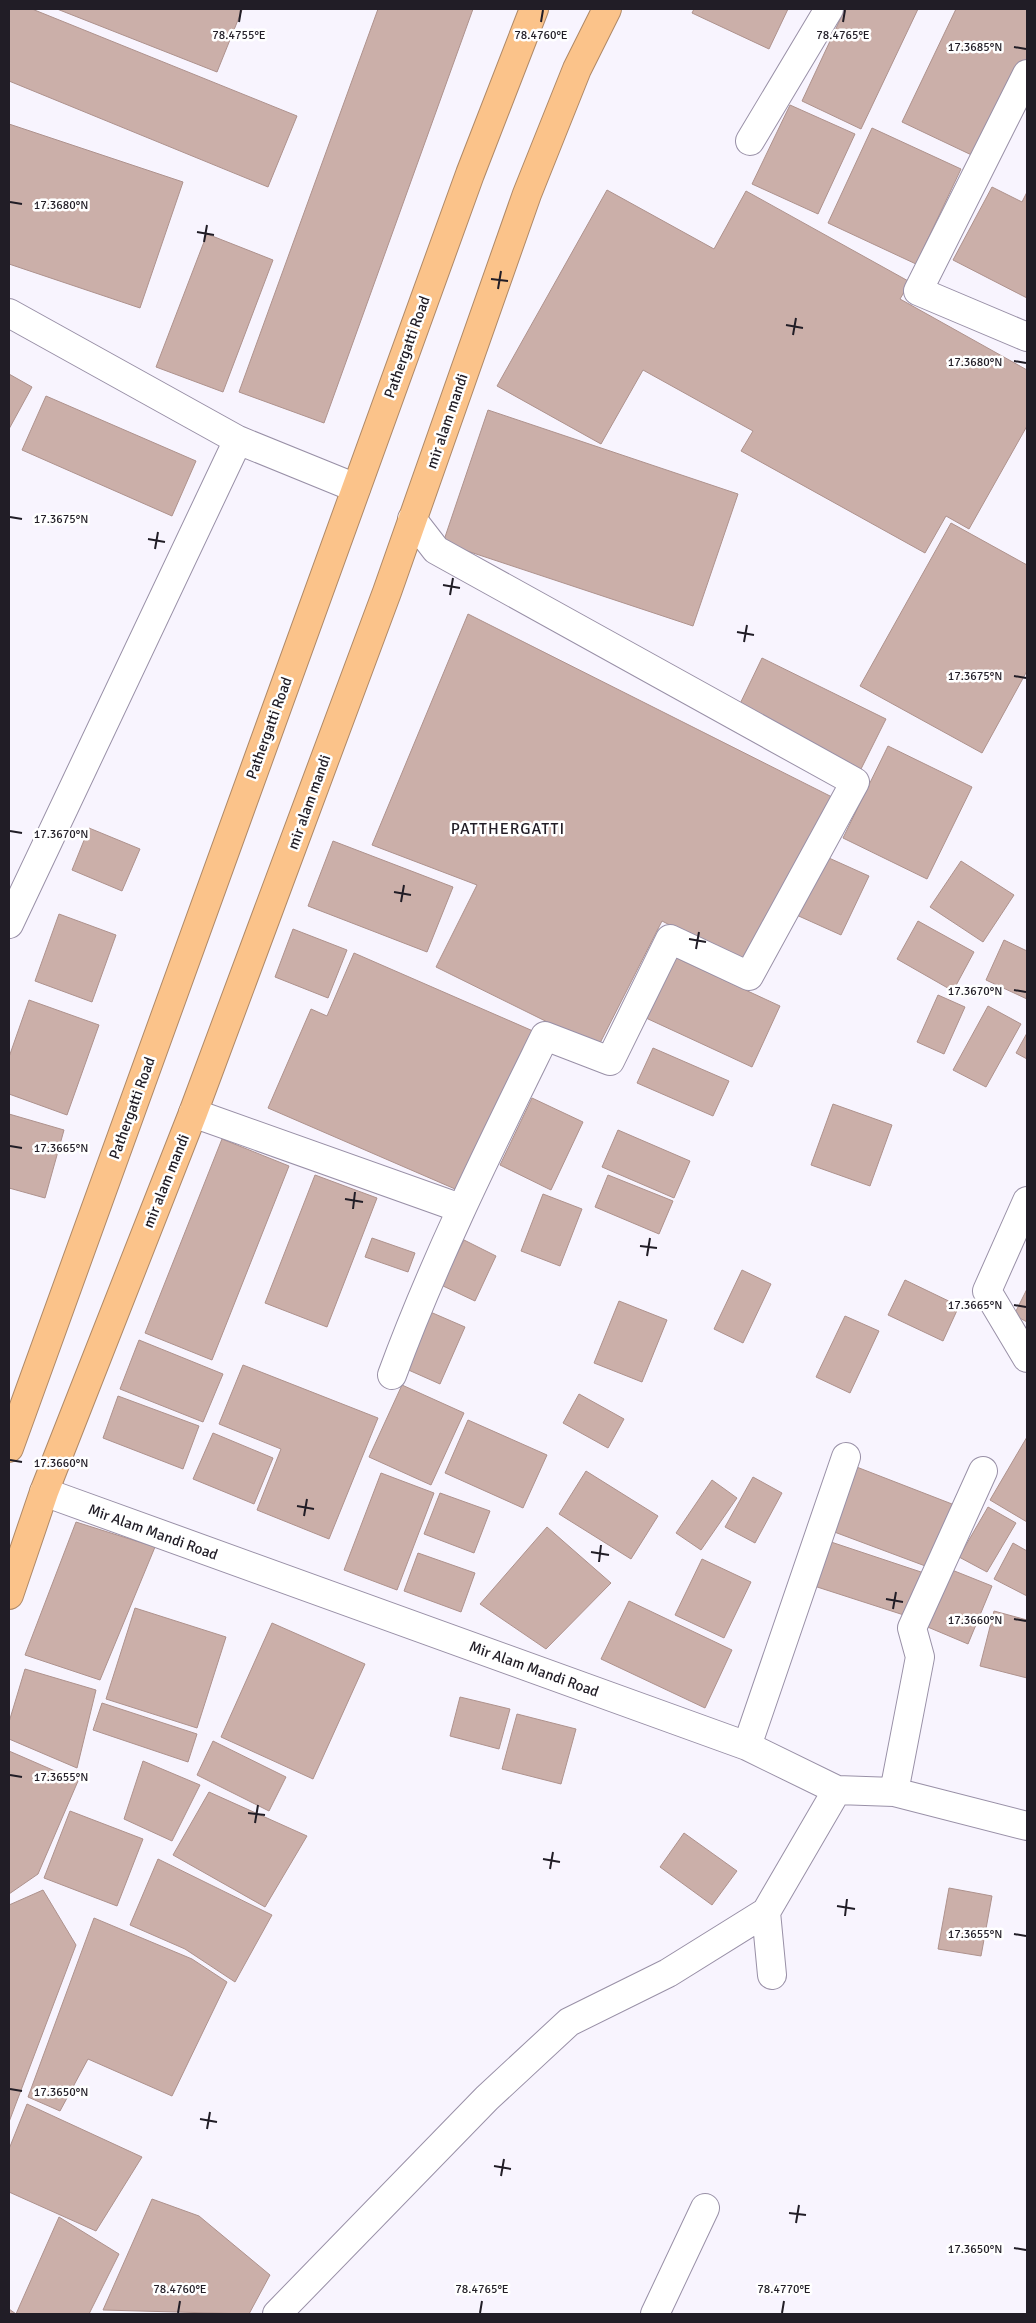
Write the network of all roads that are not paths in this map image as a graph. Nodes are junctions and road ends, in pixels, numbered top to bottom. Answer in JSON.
{"nodes":[{"id":1,"x":534,"y":9,"type":"edge"},
{"id":2,"x":607,"y":9,"type":"edge"},
{"id":3,"x":829,"y":9,"type":"edge"},
{"id":4,"x":1027,"y":74,"type":"edge"},
{"id":5,"x":750,"y":141,"type":"dead end"},
{"id":6,"x":9,"y":313,"type":"edge"},
{"id":7,"x":1027,"y":337,"type":"edge"},
{"id":8,"x":238,"y":440,"type":"junction"},
{"id":9,"x":356,"y":488,"type":"junction"},
{"id":10,"x":412,"y":519,"type":"junction"},
{"id":11,"x":9,"y":924,"type":"edge"},
{"id":12,"x":193,"y":1113,"type":"junction"},
{"id":13,"x":1027,"y":1201,"type":"edge"},
{"id":14,"x":460,"y":1208,"type":"junction"},
{"id":15,"x":1027,"y":1358,"type":"edge"},
{"id":16,"x":392,"y":1375,"type":"dead end"},
{"id":17,"x":9,"y":1448,"type":"edge"},
{"id":18,"x":846,"y":1457,"type":"dead end"},
{"id":19,"x":983,"y":1471,"type":"dead end"},
{"id":20,"x":44,"y":1492,"type":"junction"},
{"id":21,"x":9,"y":1595,"type":"edge"},
{"id":22,"x":747,"y":1746,"type":"junction"},
{"id":23,"x":838,"y":1790,"type":"junction"},
{"id":24,"x":894,"y":1792,"type":"junction"},
{"id":25,"x":1027,"y":1826,"type":"edge"},
{"id":26,"x":766,"y":1912,"type":"junction"},
{"id":27,"x":772,"y":1975,"type":"dead end"},
{"id":28,"x":705,"y":2208,"type":"dead end"},
{"id":29,"x":278,"y":2314,"type":"edge"},
{"id":30,"x":654,"y":2314,"type":"edge"}],
"edges":[{"from":1,"to":9,"type":"highway","name":"Pathergatti Road"},
{"from":2,"to":10,"type":"highway","name":"mir alam mandi"},
{"from":3,"to":5,"type":"street"},
{"from":4,"to":7,"type":"street"},
{"from":6,"to":8,"type":"street"},
{"from":8,"to":9,"type":"street"},
{"from":8,"to":11,"type":"street"},
{"from":9,"to":17,"type":"highway","name":"Pathergatti Road"},
{"from":10,"to":12,"type":"highway","name":"mir alam mandi"},
{"from":10,"to":14,"type":"street"},
{"from":12,"to":14,"type":"street"},
{"from":12,"to":20,"type":"highway","name":"mir alam mandi"},
{"from":13,"to":15,"type":"street"},
{"from":14,"to":16,"type":"street"},
{"from":18,"to":22,"type":"street"},
{"from":19,"to":24,"type":"street"},
{"from":20,"to":21,"type":"highway","name":"mir alam mandi"},
{"from":20,"to":22,"type":"street","name":"Mir Alam Mandi Road"},
{"from":22,"to":23,"type":"street","name":"Mir Alam Mandi Road"},
{"from":23,"to":24,"type":"street","name":"Mir Alam Mandi Road"},
{"from":23,"to":26,"type":"street"},
{"from":24,"to":25,"type":"street","name":"Mir Alam Mandi Road"},
{"from":26,"to":27,"type":"street"},
{"from":26,"to":29,"type":"street"},
{"from":28,"to":30,"type":"street"}]}
